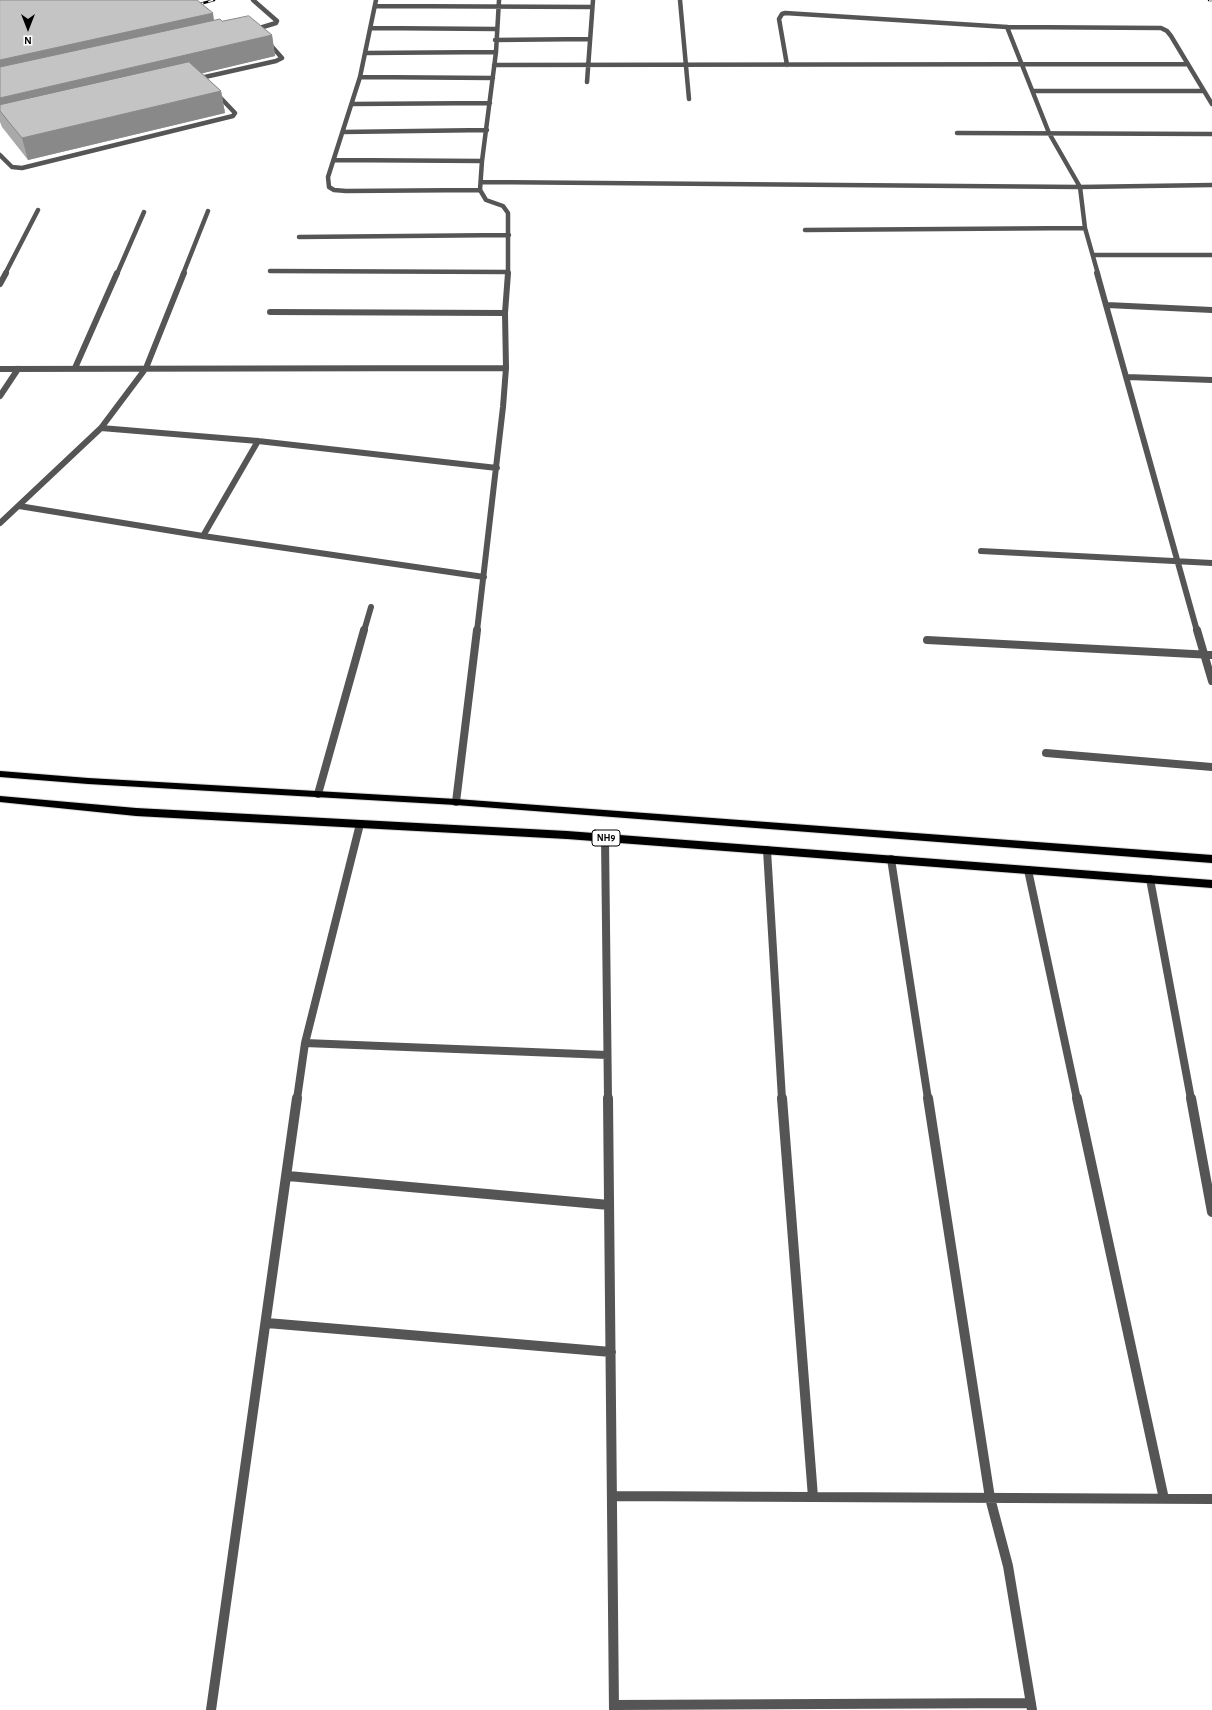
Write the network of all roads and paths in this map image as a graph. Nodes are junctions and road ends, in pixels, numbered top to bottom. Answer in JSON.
{"nodes":[{"id":1,"x":253,"y":0,"type":"edge"},
{"id":2,"x":376,"y":0,"type":"edge"},
{"id":3,"x":499,"y":0,"type":"edge"},
{"id":4,"x":593,"y":0,"type":"edge"},
{"id":5,"x":680,"y":0,"type":"edge"},
{"id":6,"x":375,"y":6,"type":"junction"},
{"id":7,"x":592,"y":7,"type":"junction"},
{"id":8,"x":498,"y":8,"type":"junction"},
{"id":9,"x":370,"y":28,"type":"junction"},
{"id":10,"x":1007,"y":28,"type":"junction"},
{"id":11,"x":255,"y":29,"type":"junction"},
{"id":12,"x":496,"y":30,"type":"junction"},
{"id":13,"x":247,"y":31,"type":"edge"},
{"id":14,"x":590,"y":39,"type":"junction"},
{"id":15,"x":495,"y":40,"type":"junction"},
{"id":16,"x":496,"y":52,"type":"junction"},
{"id":17,"x":366,"y":53,"type":"junction"},
{"id":18,"x":687,"y":64,"type":"junction"},
{"id":19,"x":1188,"y":64,"type":"junction"},
{"id":20,"x":494,"y":65,"type":"junction"},
{"id":21,"x":588,"y":65,"type":"junction"},
{"id":22,"x":787,"y":65,"type":"junction"},
{"id":23,"x":1023,"y":65,"type":"junction"},
{"id":24,"x":360,"y":77,"type":"junction"},
{"id":25,"x":202,"y":78,"type":"junction"},
{"id":26,"x":493,"y":78,"type":"junction"},
{"id":27,"x":187,"y":82,"type":"edge"},
{"id":28,"x":587,"y":82,"type":"dead end"},
{"id":29,"x":208,"y":84,"type":"edge"},
{"id":30,"x":213,"y":90,"type":"edge"},
{"id":31,"x":1033,"y":90,"type":"junction"},
{"id":32,"x":1204,"y":90,"type":"junction"},
{"id":33,"x":689,"y":99,"type":"dead end"},
{"id":34,"x":490,"y":103,"type":"junction"},
{"id":35,"x":352,"y":104,"type":"junction"},
{"id":36,"x":1212,"y":104,"type":"edge"},
{"id":37,"x":487,"y":130,"type":"junction"},
{"id":38,"x":343,"y":132,"type":"junction"},
{"id":39,"x":957,"y":133,"type":"dead end"},
{"id":40,"x":1049,"y":133,"type":"junction"},
{"id":41,"x":1212,"y":134,"type":"edge"},
{"id":42,"x":0,"y":155,"type":"edge"},
{"id":43,"x":334,"y":160,"type":"junction"},
{"id":44,"x":482,"y":161,"type":"junction"},
{"id":45,"x":481,"y":182,"type":"junction"},
{"id":46,"x":1212,"y":185,"type":"edge"},
{"id":47,"x":1080,"y":187,"type":"junction"},
{"id":48,"x":480,"y":190,"type":"junction"},
{"id":49,"x":38,"y":210,"type":"dead end"},
{"id":50,"x":208,"y":211,"type":"dead end"},
{"id":51,"x":144,"y":212,"type":"dead end"},
{"id":52,"x":1085,"y":228,"type":"junction"},
{"id":53,"x":805,"y":230,"type":"dead end"},
{"id":54,"x":509,"y":235,"type":"junction"},
{"id":55,"x":299,"y":237,"type":"dead end"},
{"id":56,"x":1093,"y":255,"type":"junction"},
{"id":57,"x":1212,"y":255,"type":"edge"},
{"id":58,"x":270,"y":271,"type":"dead end"},
{"id":59,"x":508,"y":272,"type":"junction"},
{"id":60,"x":0,"y":284,"type":"edge"},
{"id":61,"x":1107,"y":305,"type":"junction"},
{"id":62,"x":1212,"y":310,"type":"edge"},
{"id":63,"x":270,"y":312,"type":"dead end"},
{"id":64,"x":505,"y":314,"type":"junction"},
{"id":65,"x":75,"y":368,"type":"junction"},
{"id":66,"x":146,"y":368,"type":"junction"},
{"id":67,"x":506,"y":368,"type":"junction"},
{"id":68,"x":0,"y":369,"type":"edge"},
{"id":69,"x":18,"y":369,"type":"junction"},
{"id":70,"x":1127,"y":377,"type":"junction"},
{"id":71,"x":1212,"y":380,"type":"edge"},
{"id":72,"x":0,"y":396,"type":"edge"},
{"id":73,"x":102,"y":428,"type":"junction"},
{"id":74,"x":258,"y":441,"type":"junction"},
{"id":75,"x":497,"y":468,"type":"junction"},
{"id":76,"x":19,"y":506,"type":"junction"},
{"id":77,"x":0,"y":523,"type":"edge"},
{"id":78,"x":203,"y":536,"type":"junction"},
{"id":79,"x":981,"y":551,"type":"dead end"},
{"id":80,"x":1177,"y":562,"type":"junction"},
{"id":81,"x":1212,"y":563,"type":"edge"},
{"id":82,"x":484,"y":577,"type":"junction"},
{"id":83,"x":371,"y":607,"type":"dead end"},
{"id":84,"x":927,"y":640,"type":"dead end"},
{"id":85,"x":1204,"y":654,"type":"junction"},
{"id":86,"x":1212,"y":655,"type":"edge"},
{"id":87,"x":1212,"y":680,"type":"edge"},
{"id":88,"x":1046,"y":753,"type":"dead end"},
{"id":89,"x":1212,"y":766,"type":"edge"},
{"id":90,"x":0,"y":774,"type":"edge"},
{"id":91,"x":318,"y":794,"type":"junction"},
{"id":92,"x":0,"y":799,"type":"edge"},
{"id":93,"x":456,"y":802,"type":"junction"},
{"id":94,"x":360,"y":824,"type":"junction"},
{"id":95,"x":605,"y":838,"type":"junction"},
{"id":96,"x":767,"y":850,"type":"junction"},
{"id":97,"x":891,"y":859,"type":"junction"},
{"id":98,"x":1212,"y":859,"type":"edge"},
{"id":99,"x":1028,"y":870,"type":"junction"},
{"id":100,"x":1150,"y":879,"type":"junction"},
{"id":101,"x":1212,"y":884,"type":"edge"},
{"id":102,"x":306,"y":1043,"type":"junction"},
{"id":103,"x":607,"y":1055,"type":"junction"},
{"id":104,"x":288,"y":1176,"type":"junction"},
{"id":105,"x":609,"y":1205,"type":"junction"},
{"id":106,"x":1212,"y":1212,"type":"edge"},
{"id":107,"x":266,"y":1323,"type":"junction"},
{"id":108,"x":611,"y":1352,"type":"junction"},
{"id":109,"x":612,"y":1496,"type":"junction"},
{"id":110,"x":813,"y":1497,"type":"junction"},
{"id":111,"x":990,"y":1498,"type":"junction"},
{"id":112,"x":1164,"y":1499,"type":"junction"},
{"id":113,"x":1212,"y":1499,"type":"edge"},
{"id":114,"x":1031,"y":1706,"type":"edge"},
{"id":115,"x":614,"y":1707,"type":"edge"},
{"id":116,"x":211,"y":1710,"type":"edge"}],
"edges":[{"from":1,"to":11,"type":"street"},
{"from":2,"to":6,"type":"street"},
{"from":3,"to":8,"type":"street"},
{"from":4,"to":7,"type":"street"},
{"from":5,"to":18,"type":"street"},
{"from":6,"to":8,"type":"street"},
{"from":6,"to":9,"type":"street"},
{"from":7,"to":8,"type":"street"},
{"from":7,"to":14,"type":"street"},
{"from":8,"to":12,"type":"street"},
{"from":9,"to":12,"type":"street"},
{"from":9,"to":17,"type":"street"},
{"from":10,"to":19,"type":"street"},
{"from":10,"to":22,"type":"street"},
{"from":10,"to":23,"type":"street"},
{"from":11,"to":13,"type":"street"},
{"from":11,"to":25,"type":"street"},
{"from":12,"to":15,"type":"street"},
{"from":14,"to":15,"type":"street"},
{"from":14,"to":21,"type":"street"},
{"from":15,"to":16,"type":"street"},
{"from":16,"to":17,"type":"street"},
{"from":16,"to":20,"type":"street"},
{"from":17,"to":24,"type":"street"},
{"from":18,"to":21,"type":"street"},
{"from":18,"to":22,"type":"street"},
{"from":18,"to":33,"type":"street"},
{"from":19,"to":23,"type":"street"},
{"from":19,"to":32,"type":"street"},
{"from":20,"to":21,"type":"street"},
{"from":20,"to":26,"type":"street"},
{"from":21,"to":28,"type":"street"},
{"from":22,"to":23,"type":"street"},
{"from":23,"to":31,"type":"street"},
{"from":24,"to":26,"type":"street"},
{"from":24,"to":35,"type":"street"},
{"from":25,"to":27,"type":"street"},
{"from":25,"to":29,"type":"street"},
{"from":26,"to":34,"type":"street"},
{"from":30,"to":42,"type":"street"},
{"from":31,"to":32,"type":"street"},
{"from":31,"to":40,"type":"street"},
{"from":32,"to":36,"type":"street"},
{"from":34,"to":35,"type":"street"},
{"from":34,"to":37,"type":"street"},
{"from":35,"to":38,"type":"street"},
{"from":37,"to":38,"type":"street"},
{"from":37,"to":44,"type":"street"},
{"from":38,"to":43,"type":"street"},
{"from":39,"to":40,"type":"street"},
{"from":40,"to":41,"type":"street"},
{"from":40,"to":47,"type":"street"},
{"from":43,"to":44,"type":"street"},
{"from":43,"to":48,"type":"street"},
{"from":44,"to":45,"type":"street"},
{"from":45,"to":47,"type":"street"},
{"from":45,"to":48,"type":"street"},
{"from":46,"to":47,"type":"street"},
{"from":47,"to":52,"type":"street"},
{"from":48,"to":54,"type":"street"},
{"from":49,"to":60,"type":"street"},
{"from":50,"to":66,"type":"street"},
{"from":51,"to":65,"type":"street"},
{"from":52,"to":53,"type":"street"},
{"from":52,"to":56,"type":"street"},
{"from":54,"to":55,"type":"street"},
{"from":54,"to":59,"type":"street"},
{"from":56,"to":57,"type":"street"},
{"from":56,"to":61,"type":"street"},
{"from":58,"to":59,"type":"street"},
{"from":59,"to":64,"type":"street"},
{"from":61,"to":62,"type":"street"},
{"from":61,"to":70,"type":"street"},
{"from":63,"to":64,"type":"street"},
{"from":64,"to":67,"type":"street"},
{"from":65,"to":66,"type":"street"},
{"from":65,"to":69,"type":"street"},
{"from":66,"to":67,"type":"street"},
{"from":66,"to":73,"type":"street"},
{"from":67,"to":75,"type":"street"},
{"from":68,"to":69,"type":"street"},
{"from":69,"to":72,"type":"street"},
{"from":70,"to":71,"type":"street"},
{"from":70,"to":80,"type":"street"},
{"from":73,"to":74,"type":"street"},
{"from":73,"to":76,"type":"street"},
{"from":74,"to":75,"type":"street"},
{"from":74,"to":78,"type":"street"},
{"from":75,"to":82,"type":"street"},
{"from":76,"to":77,"type":"street"},
{"from":76,"to":78,"type":"street"},
{"from":78,"to":82,"type":"street"},
{"from":79,"to":80,"type":"street"},
{"from":80,"to":81,"type":"street"},
{"from":80,"to":85,"type":"street"},
{"from":82,"to":93,"type":"street"},
{"from":83,"to":91,"type":"street"},
{"from":84,"to":85,"type":"street"},
{"from":85,"to":86,"type":"street"},
{"from":85,"to":87,"type":"street"},
{"from":88,"to":89,"type":"street"},
{"from":90,"to":91,"type":"main road","number":"NH9"},
{"from":91,"to":93,"type":"main road","number":"NH9"},
{"from":92,"to":94,"type":"main road","number":"NH9"},
{"from":93,"to":98,"type":"main road","number":"NH9"},
{"from":94,"to":95,"type":"main road","number":"NH9"},
{"from":94,"to":102,"type":"street"},
{"from":95,"to":96,"type":"main road","number":"NH9"},
{"from":95,"to":103,"type":"street"},
{"from":96,"to":97,"type":"main road","number":"NH9"},
{"from":96,"to":110,"type":"street"},
{"from":97,"to":99,"type":"main road","number":"NH9"},
{"from":97,"to":111,"type":"street"},
{"from":99,"to":100,"type":"main road","number":"NH9"},
{"from":99,"to":112,"type":"street"},
{"from":100,"to":101,"type":"main road","number":"NH9"},
{"from":100,"to":106,"type":"street"},
{"from":102,"to":103,"type":"street"},
{"from":102,"to":104,"type":"street"},
{"from":103,"to":105,"type":"street"},
{"from":104,"to":105,"type":"street"},
{"from":104,"to":107,"type":"street"},
{"from":105,"to":108,"type":"street"},
{"from":107,"to":108,"type":"street"},
{"from":107,"to":116,"type":"street"},
{"from":108,"to":109,"type":"street"},
{"from":109,"to":110,"type":"street"},
{"from":109,"to":115,"type":"street"},
{"from":110,"to":111,"type":"street"},
{"from":111,"to":112,"type":"street"},
{"from":111,"to":114,"type":"street"},
{"from":112,"to":113,"type":"street"},
{"from":114,"to":115,"type":"street"}]}
